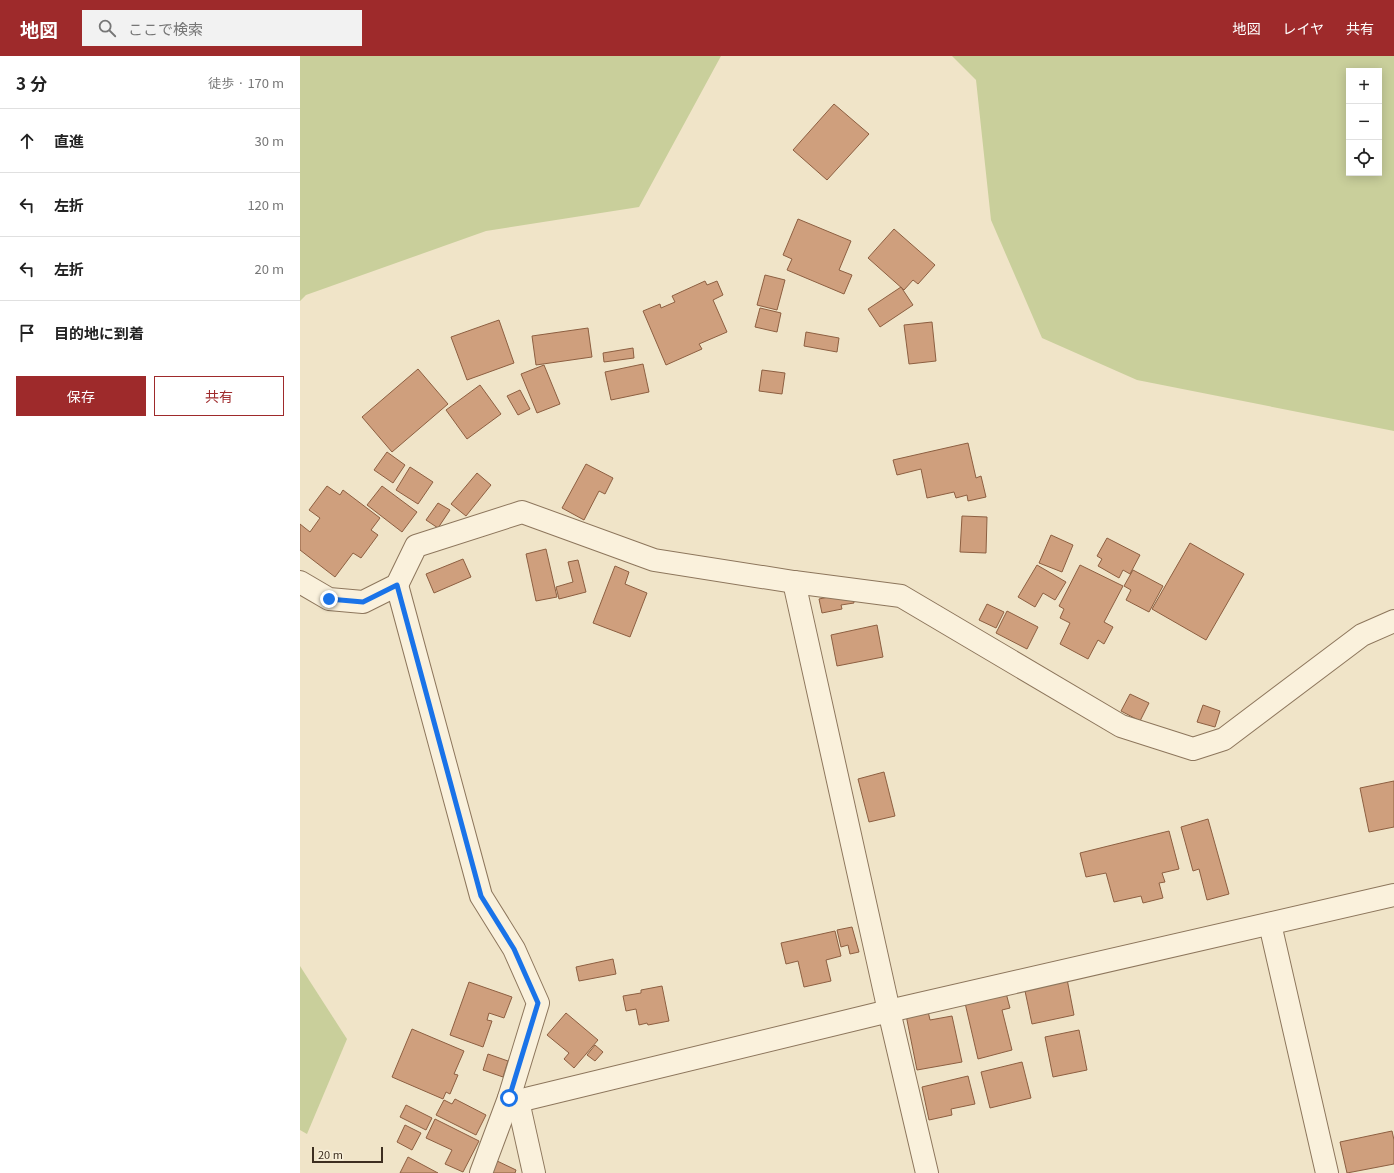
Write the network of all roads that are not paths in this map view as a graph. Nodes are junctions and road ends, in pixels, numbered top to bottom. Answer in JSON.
{"nodes":[{"id":1,"x":300,"y":582,"type":"edge"},
{"id":2,"x":794,"y":582,"type":"junction"},
{"id":3,"x":397,"y":585,"type":"junction"},
{"id":4,"x":1394,"y":621,"type":"edge"},
{"id":5,"x":1394,"y":895,"type":"edge"},
{"id":6,"x":1270,"y":924,"type":"junction"},
{"id":7,"x":890,"y":1011,"type":"junction"},
{"id":8,"x":514,"y":1100,"type":"junction"},
{"id":9,"x":481,"y":1173,"type":"edge"},
{"id":10,"x":534,"y":1173,"type":"edge"},
{"id":11,"x":927,"y":1173,"type":"edge"},
{"id":12,"x":1327,"y":1173,"type":"edge"}],
"edges":[{"from":1,"to":3,"type":"street"},
{"from":2,"to":3,"type":"street"},
{"from":2,"to":4,"type":"street"},
{"from":2,"to":7,"type":"street"},
{"from":3,"to":8,"type":"street"},
{"from":5,"to":6,"type":"street"},
{"from":6,"to":7,"type":"street"},
{"from":6,"to":12,"type":"street"},
{"from":7,"to":8,"type":"street"},
{"from":7,"to":11,"type":"street"},
{"from":8,"to":9,"type":"street"},
{"from":8,"to":10,"type":"street"}]}
